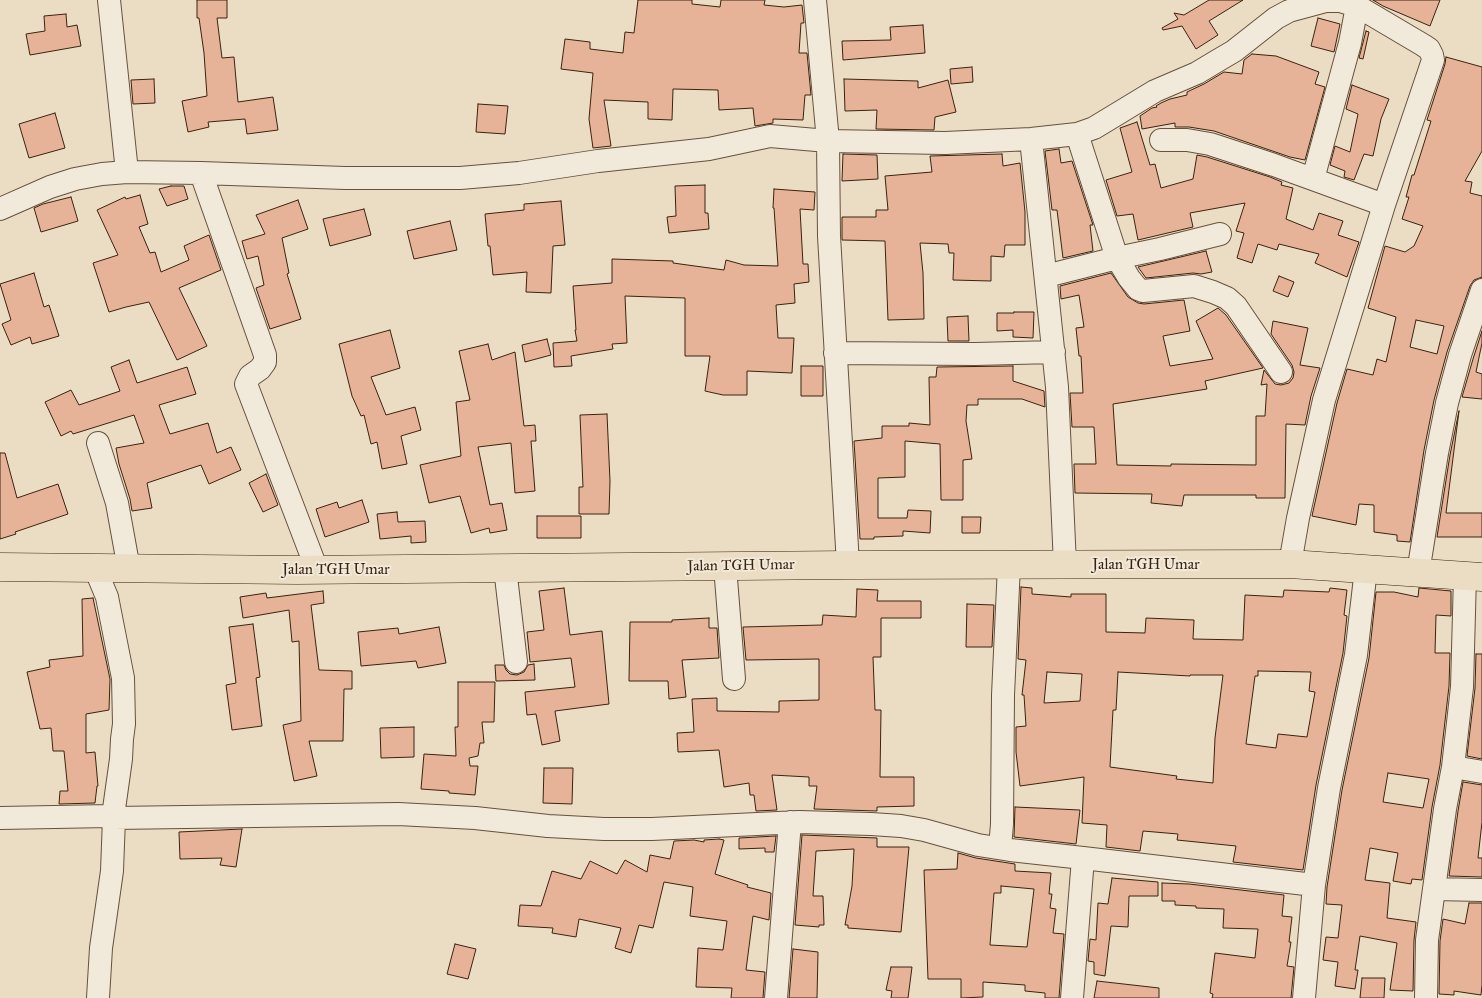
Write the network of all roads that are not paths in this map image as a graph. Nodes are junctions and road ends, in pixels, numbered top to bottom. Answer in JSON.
{"nodes":[{"id":1,"x":109,"y":0,"type":"edge"},
{"id":2,"x":815,"y":0,"type":"edge"},
{"id":3,"x":1357,"y":6,"type":"junction"},
{"id":4,"x":1077,"y":134,"type":"junction"},
{"id":5,"x":1031,"y":139,"type":"junction"},
{"id":6,"x":1161,"y":140,"type":"dead end"},
{"id":7,"x":828,"y":141,"type":"junction"},
{"id":8,"x":127,"y":172,"type":"junction"},
{"id":9,"x":201,"y":173,"type":"junction"},
{"id":10,"x":1313,"y":179,"type":"junction"},
{"id":11,"x":1384,"y":205,"type":"junction"},
{"id":12,"x":0,"y":209,"type":"edge"},
{"id":13,"x":1220,"y":234,"type":"dead end"},
{"id":14,"x":1118,"y":258,"type":"junction"},
{"id":15,"x":1046,"y":276,"type":"junction"},
{"id":16,"x":1482,"y":290,"type":"edge"},
{"id":17,"x":1054,"y":352,"type":"junction"},
{"id":18,"x":835,"y":353,"type":"junction"},
{"id":19,"x":1281,"y":372,"type":"dead end"},
{"id":20,"x":98,"y":443,"type":"dead end"},
{"id":21,"x":1290,"y":564,"type":"junction"},
{"id":22,"x":848,"y":565,"type":"junction"},
{"id":23,"x":1009,"y":565,"type":"junction"},
{"id":24,"x":1065,"y":565,"type":"junction"},
{"id":25,"x":725,"y":566,"type":"junction"},
{"id":26,"x":0,"y":567,"type":"edge"},
{"id":27,"x":95,"y":568,"type":"junction"},
{"id":28,"x":505,"y":568,"type":"junction"},
{"id":29,"x":129,"y":569,"type":"junction"},
{"id":30,"x":1366,"y":569,"type":"junction"},
{"id":31,"x":317,"y":570,"type":"junction"},
{"id":32,"x":1418,"y":573,"type":"junction"},
{"id":33,"x":1473,"y":577,"type":"edge"},
{"id":34,"x":516,"y":662,"type":"dead end"},
{"id":35,"x":734,"y":678,"type":"dead end"},
{"id":36,"x":1454,"y":767,"type":"junction"},
{"id":37,"x":1482,"y":772,"type":"edge"},
{"id":38,"x":0,"y":818,"type":"edge"},
{"id":39,"x":114,"y":818,"type":"junction"},
{"id":40,"x":790,"y":822,"type":"junction"},
{"id":41,"x":1000,"y":848,"type":"junction"},
{"id":42,"x":1083,"y":858,"type":"junction"},
{"id":43,"x":1314,"y":885,"type":"junction"},
{"id":44,"x":1434,"y":889,"type":"junction"},
{"id":45,"x":1482,"y":890,"type":"edge"},
{"id":46,"x":98,"y":998,"type":"edge"},
{"id":47,"x":776,"y":998,"type":"edge"},
{"id":48,"x":1072,"y":998,"type":"edge"},
{"id":49,"x":1304,"y":998,"type":"edge"},
{"id":50,"x":1426,"y":998,"type":"edge"}],
"edges":[{"from":1,"to":8,"type":"street"},
{"from":2,"to":7,"type":"street"},
{"from":3,"to":4,"type":"street"},
{"from":3,"to":10,"type":"street"},
{"from":3,"to":11,"type":"street"},
{"from":4,"to":5,"type":"street"},
{"from":4,"to":14,"type":"street"},
{"from":5,"to":7,"type":"street"},
{"from":5,"to":15,"type":"street"},
{"from":6,"to":10,"type":"street"},
{"from":7,"to":9,"type":"street"},
{"from":7,"to":18,"type":"street"},
{"from":8,"to":9,"type":"street"},
{"from":8,"to":12,"type":"street"},
{"from":9,"to":31,"type":"street"},
{"from":10,"to":11,"type":"street"},
{"from":11,"to":21,"type":"street"},
{"from":13,"to":14,"type":"street"},
{"from":14,"to":15,"type":"street"},
{"from":14,"to":19,"type":"street"},
{"from":15,"to":17,"type":"street"},
{"from":16,"to":32,"type":"street"},
{"from":17,"to":18,"type":"street"},
{"from":17,"to":24,"type":"street"},
{"from":18,"to":22,"type":"street"},
{"from":20,"to":29,"type":"street"},
{"from":21,"to":24,"type":"main road","name":"Jalan TGH Umar"},
{"from":21,"to":30,"type":"main road","name":"Jalan TGH Umar"},
{"from":22,"to":23,"type":"main road","name":"Jalan TGH Umar"},
{"from":22,"to":25,"type":"main road","name":"Jalan TGH Umar"},
{"from":23,"to":24,"type":"main road","name":"Jalan TGH Umar"},
{"from":23,"to":41,"type":"street"},
{"from":25,"to":28,"type":"main road","name":"Jalan TGH Umar"},
{"from":25,"to":35,"type":"street"},
{"from":26,"to":27,"type":"main road","name":"Jalan TGH Umar"},
{"from":27,"to":29,"type":"main road","name":"Jalan TGH Umar"},
{"from":27,"to":39,"type":"street"},
{"from":28,"to":31,"type":"main road","name":"Jalan TGH Umar"},
{"from":28,"to":34,"type":"street"},
{"from":29,"to":31,"type":"main road","name":"Jalan TGH Umar"},
{"from":30,"to":32,"type":"main road","name":"Jalan TGH Umar"},
{"from":30,"to":43,"type":"street"},
{"from":32,"to":33,"type":"main road","name":"Jalan TGH Umar"},
{"from":33,"to":36,"type":"street"},
{"from":36,"to":37,"type":"street"},
{"from":36,"to":44,"type":"street"},
{"from":38,"to":39,"type":"street"},
{"from":39,"to":40,"type":"street"},
{"from":39,"to":46,"type":"street"},
{"from":40,"to":41,"type":"street"},
{"from":40,"to":47,"type":"street"},
{"from":41,"to":42,"type":"street"},
{"from":42,"to":43,"type":"street"},
{"from":42,"to":48,"type":"street"},
{"from":43,"to":49,"type":"street"},
{"from":44,"to":45,"type":"street"},
{"from":44,"to":50,"type":"street"}]}
